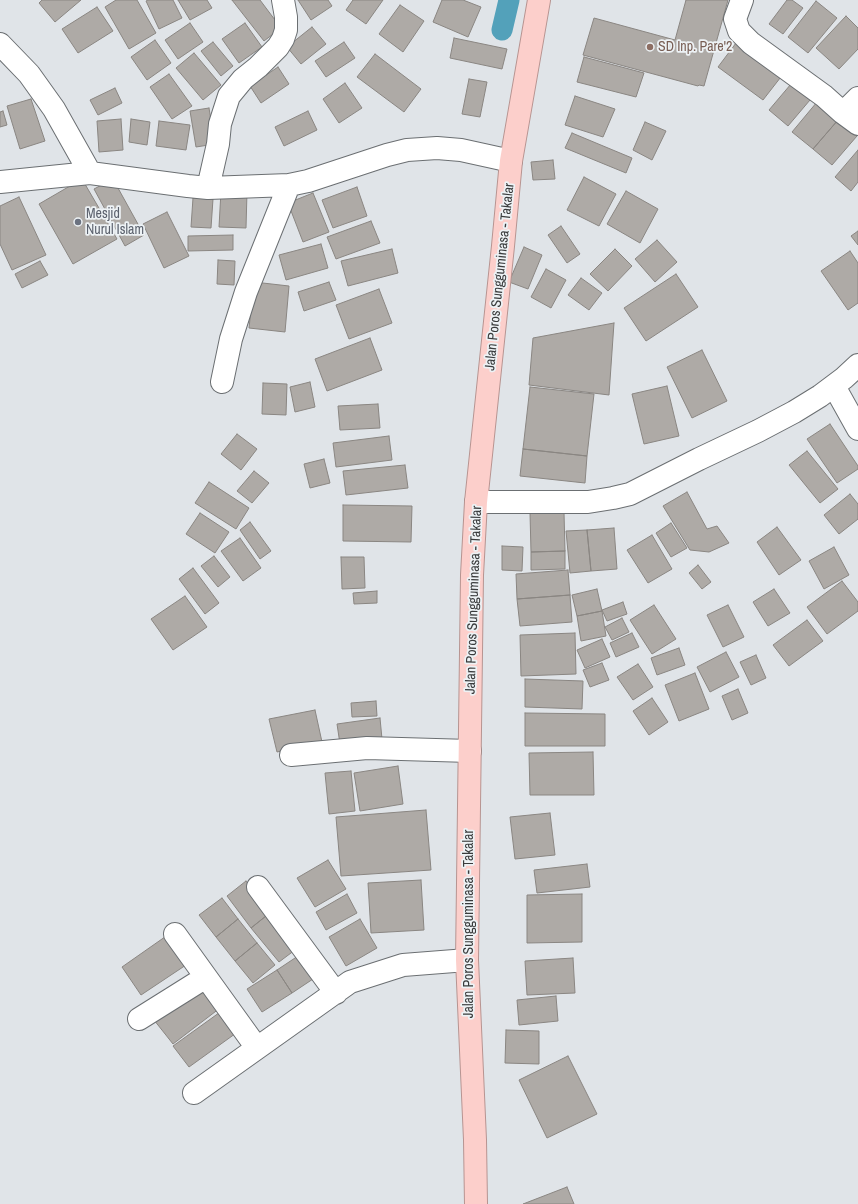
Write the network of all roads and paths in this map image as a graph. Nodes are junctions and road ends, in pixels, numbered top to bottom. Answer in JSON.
{"nodes":[{"id":1,"x":283,"y":0,"type":"edge"},
{"id":2,"x":539,"y":0,"type":"edge"},
{"id":3,"x":742,"y":0,"type":"edge"},
{"id":4,"x":0,"y":44,"type":"edge"},
{"id":5,"x":853,"y":112,"type":"edge"},
{"id":6,"x":511,"y":161,"type":"junction"},
{"id":7,"x":90,"y":173,"type":"junction"},
{"id":8,"x":0,"y":182,"type":"edge"},
{"id":9,"x":289,"y":185,"type":"junction"},
{"id":10,"x":208,"y":188,"type":"junction"},
{"id":11,"x":858,"y":365,"type":"edge"},
{"id":12,"x":222,"y":382,"type":"dead end"},
{"id":13,"x":834,"y":386,"type":"junction"},
{"id":14,"x":858,"y":429,"type":"edge"},
{"id":15,"x":476,"y":502,"type":"junction"},
{"id":16,"x":470,"y":750,"type":"junction"},
{"id":17,"x":291,"y":755,"type":"dead end"},
{"id":18,"x":258,"y":887,"type":"dead end"},
{"id":19,"x":175,"y":934,"type":"dead end"},
{"id":20,"x":467,"y":960,"type":"junction"},
{"id":21,"x":206,"y":977,"type":"junction"},
{"id":22,"x":336,"y":993,"type":"junction"},
{"id":23,"x":139,"y":1019,"type":"dead end"},
{"id":24,"x":257,"y":1048,"type":"junction"},
{"id":25,"x":194,"y":1093,"type":"dead end"},
{"id":26,"x":476,"y":1204,"type":"edge"}],
"edges":[{"from":1,"to":10,"type":"street"},
{"from":2,"to":6,"type":"highway","name":"Jalan Poros Sungguminasa - Takalar"},
{"from":3,"to":5,"type":"street"},
{"from":4,"to":7,"type":"street"},
{"from":6,"to":9,"type":"street"},
{"from":6,"to":15,"type":"highway","name":"Jalan Poros Sungguminasa - Takalar"},
{"from":7,"to":8,"type":"street"},
{"from":7,"to":10,"type":"street"},
{"from":9,"to":10,"type":"street"},
{"from":9,"to":12,"type":"street"},
{"from":11,"to":13,"type":"street"},
{"from":13,"to":14,"type":"street"},
{"from":13,"to":15,"type":"street"},
{"from":15,"to":16,"type":"highway","name":"Jalan Poros Sungguminasa - Takalar"},
{"from":16,"to":17,"type":"street"},
{"from":16,"to":20,"type":"highway","name":"Jalan Poros Sungguminasa - Takalar"},
{"from":18,"to":22,"type":"street"},
{"from":19,"to":21,"type":"street"},
{"from":20,"to":22,"type":"street"},
{"from":20,"to":26,"type":"highway","name":"Jalan Poros Sungguminasa - Takalar"},
{"from":21,"to":23,"type":"street"},
{"from":21,"to":24,"type":"street"},
{"from":22,"to":24,"type":"street"},
{"from":24,"to":25,"type":"street"}]}
